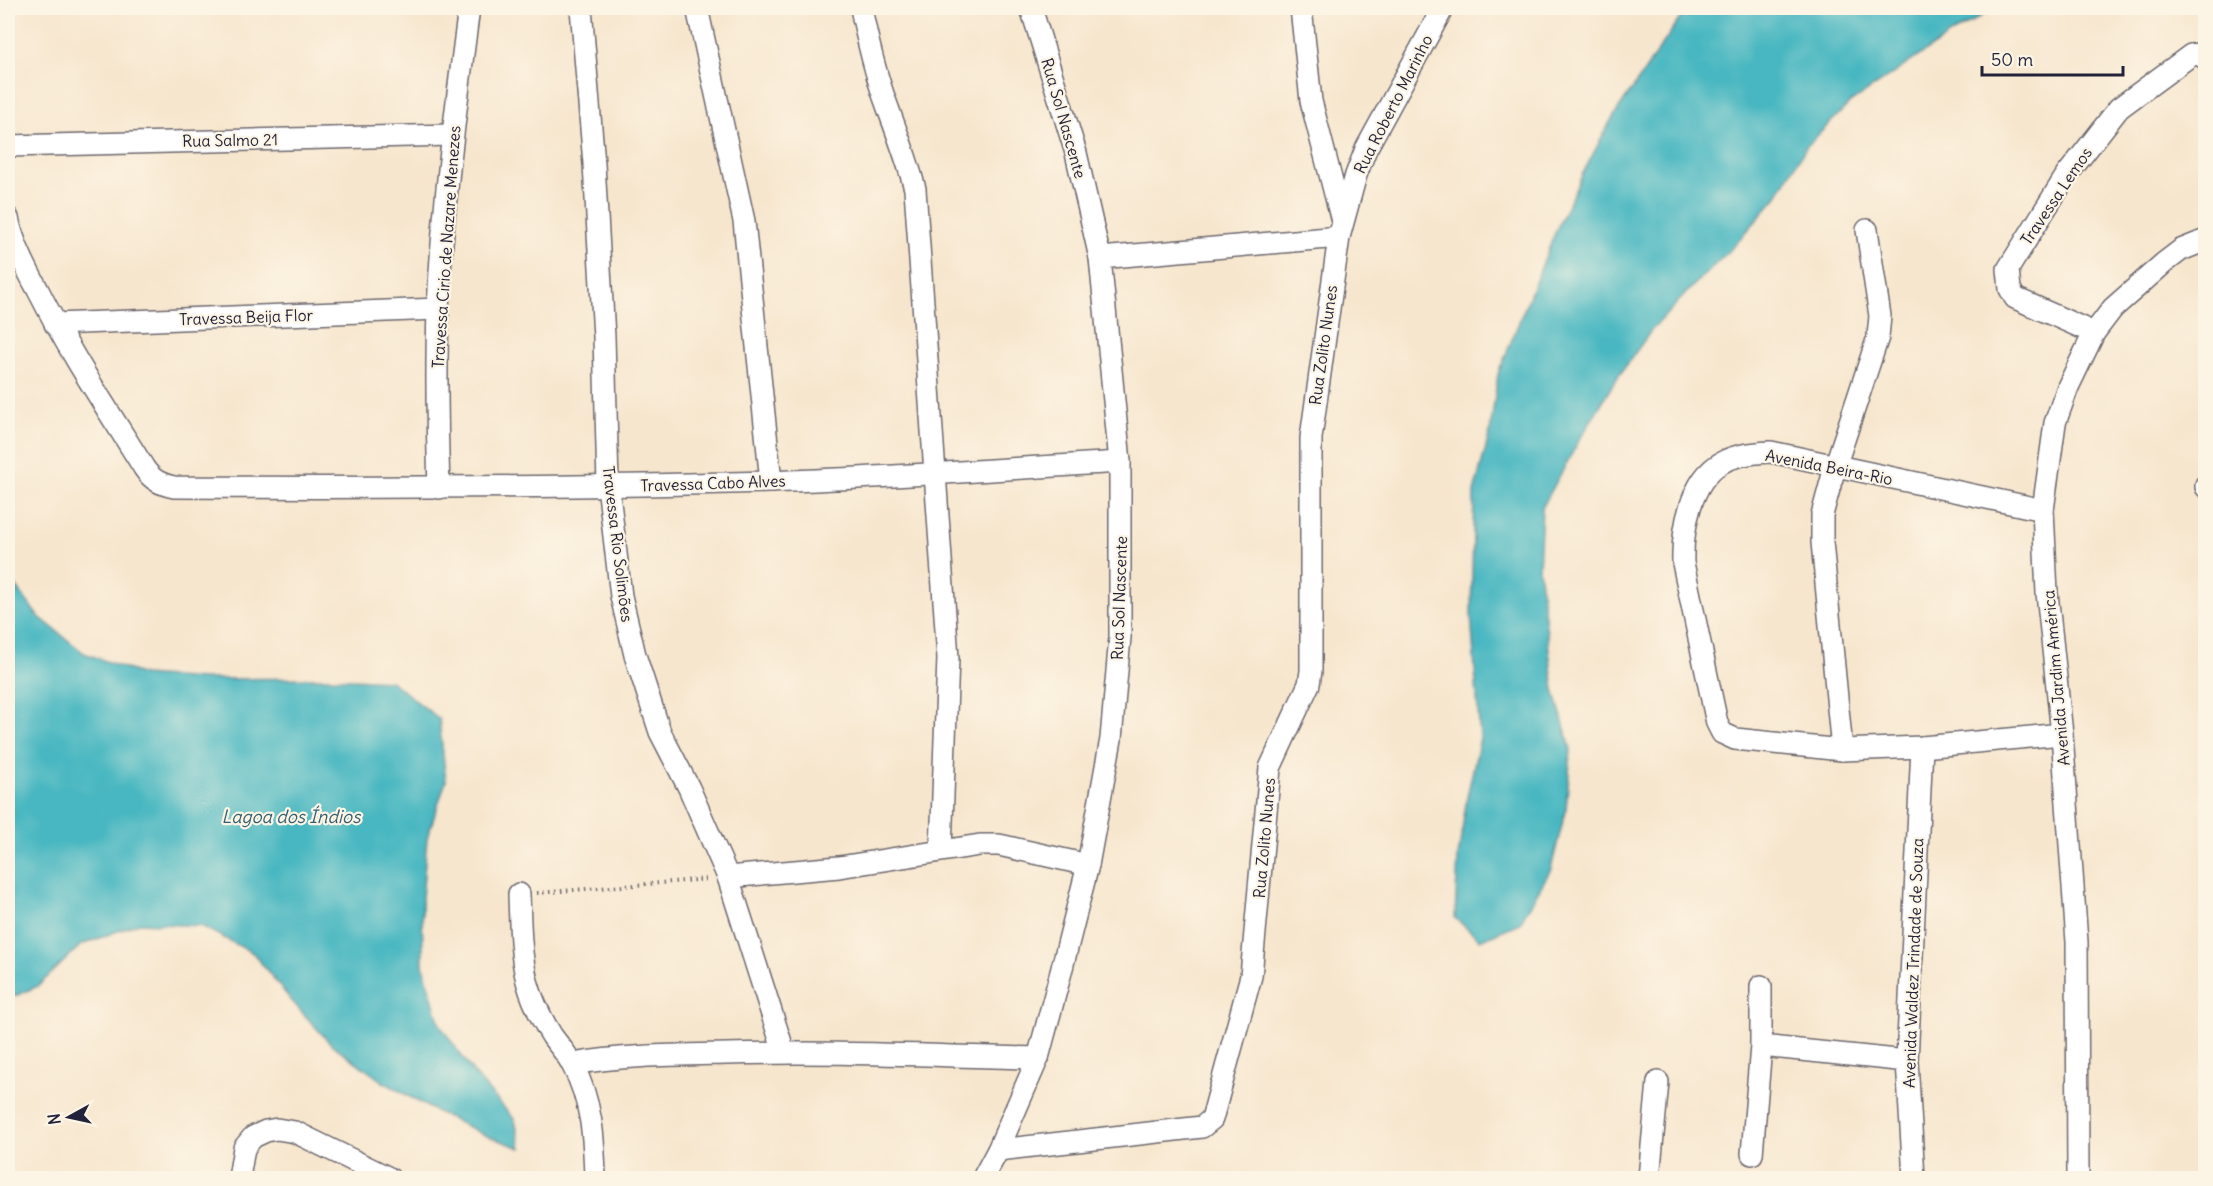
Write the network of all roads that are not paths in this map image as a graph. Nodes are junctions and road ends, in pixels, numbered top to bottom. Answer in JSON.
{"nodes":[{"id":1,"x":469,"y":8,"type":"edge"},
{"id":2,"x":581,"y":8,"type":"edge"},
{"id":3,"x":697,"y":8,"type":"edge"},
{"id":4,"x":861,"y":8,"type":"edge"},
{"id":5,"x":1031,"y":8,"type":"edge"},
{"id":6,"x":1301,"y":8,"type":"edge"},
{"id":7,"x":1443,"y":8,"type":"edge"},
{"id":8,"x":2202,"y":57,"type":"edge"},
{"id":9,"x":452,"y":135,"type":"junction"},
{"id":10,"x":8,"y":146,"type":"edge"},
{"id":11,"x":8,"y":218,"type":"edge"},
{"id":12,"x":1340,"y":230,"type":"junction"},
{"id":13,"x":1867,"y":230,"type":"dead end"},
{"id":14,"x":2205,"y":240,"type":"edge"},
{"id":15,"x":1100,"y":258,"type":"junction"},
{"id":16,"x":438,"y":309,"type":"junction"},
{"id":17,"x":55,"y":324,"type":"junction"},
{"id":18,"x":2094,"y":333,"type":"junction"},
{"id":19,"x":1120,"y":462,"type":"junction"},
{"id":20,"x":1835,"y":467,"type":"junction"},
{"id":21,"x":936,"y":474,"type":"junction"},
{"id":22,"x":771,"y":482,"type":"junction"},
{"id":23,"x":608,"y":485,"type":"junction"},
{"id":24,"x":439,"y":488,"type":"junction"},
{"id":25,"x":2043,"y":510,"type":"junction"},
{"id":26,"x":2062,"y":734,"type":"junction"},
{"id":27,"x":1922,"y":747,"type":"junction"},
{"id":28,"x":1842,"y":750,"type":"junction"},
{"id":29,"x":941,"y":850,"type":"junction"},
{"id":30,"x":1088,"y":865,"type":"junction"},
{"id":31,"x":728,"y":877,"type":"junction"},
{"id":32,"x":519,"y":894,"type":"road end"},
{"id":33,"x":1761,"y":986,"type":"dead end"},
{"id":34,"x":1761,"y":1046,"type":"junction"},
{"id":35,"x":784,"y":1052,"type":"junction"},
{"id":36,"x":1038,"y":1058,"type":"junction"},
{"id":37,"x":1908,"y":1061,"type":"junction"},
{"id":38,"x":572,"y":1064,"type":"junction"},
{"id":39,"x":1658,"y":1082,"type":"dead end"},
{"id":40,"x":998,"y":1150,"type":"junction"},
{"id":41,"x":1752,"y":1154,"type":"dead end"},
{"id":42,"x":239,"y":1179,"type":"edge"},
{"id":43,"x":388,"y":1179,"type":"edge"},
{"id":44,"x":595,"y":1179,"type":"edge"},
{"id":45,"x":982,"y":1179,"type":"edge"},
{"id":46,"x":1649,"y":1179,"type":"edge"},
{"id":47,"x":1914,"y":1179,"type":"edge"},
{"id":48,"x":2078,"y":1179,"type":"edge"}],
"edges":[{"from":1,"to":9,"type":"street","name":"Travessa Cirio de Nazare Menezes"},
{"from":2,"to":23,"type":"street","name":"Travessa Rio Solimões"},
{"from":3,"to":22,"type":"street"},
{"from":4,"to":21,"type":"street"},
{"from":5,"to":15,"type":"street","name":"Rua Sol Nascente"},
{"from":6,"to":12,"type":"street"},
{"from":7,"to":12,"type":"street","name":"Rua Roberto Marinho"},
{"from":8,"to":18,"type":"street","name":"Travessa Lemos"},
{"from":9,"to":10,"type":"street","name":"Rua Salmo 21"},
{"from":9,"to":16,"type":"street","name":"Travessa Cirio de Nazare Menezes"},
{"from":11,"to":17,"type":"street"},
{"from":12,"to":15,"type":"street"},
{"from":12,"to":40,"type":"street","name":"Rua Zolito Nunes"},
{"from":13,"to":20,"type":"street"},
{"from":14,"to":18,"type":"street","name":"Avenida Jardim América"},
{"from":15,"to":19,"type":"street","name":"Rua Sol Nascente"},
{"from":16,"to":17,"type":"street","name":"Travessa Beija Flor"},
{"from":16,"to":24,"type":"street","name":"Travessa Cirio de Nazare Menezes"},
{"from":17,"to":24,"type":"street","name":"Travessa Cabo Alves"},
{"from":18,"to":25,"type":"street","name":"Avenida Jardim América"},
{"from":19,"to":21,"type":"street","name":"Travessa Cabo Alves"},
{"from":19,"to":30,"type":"street","name":"Rua Sol Nascente"},
{"from":20,"to":25,"type":"street","name":"Avenida Beira-Rio"},
{"from":20,"to":28,"type":"street"},
{"from":20,"to":28,"type":"street","name":"Avenida Beira-Rio"},
{"from":21,"to":22,"type":"street","name":"Travessa Cabo Alves"},
{"from":21,"to":29,"type":"street"},
{"from":22,"to":23,"type":"street","name":"Travessa Cabo Alves"},
{"from":23,"to":24,"type":"street","name":"Travessa Cabo Alves"},
{"from":23,"to":31,"type":"street","name":"Travessa Rio Solimões"},
{"from":25,"to":26,"type":"street","name":"Avenida Jardim América"},
{"from":26,"to":27,"type":"street"},
{"from":26,"to":48,"type":"street","name":"Avenida Jardim América"},
{"from":27,"to":28,"type":"street"},
{"from":27,"to":37,"type":"street","name":"Avenida Waldez Trindade de Souza"},
{"from":29,"to":30,"type":"street"},
{"from":29,"to":31,"type":"street"},
{"from":30,"to":36,"type":"street","name":"Rua Sol Nascente"},
{"from":31,"to":35,"type":"street","name":"Travessa Rio Solimões"},
{"from":32,"to":38,"type":"street"},
{"from":33,"to":34,"type":"street"},
{"from":34,"to":37,"type":"street"},
{"from":34,"to":41,"type":"street"},
{"from":35,"to":36,"type":"street"},
{"from":35,"to":38,"type":"street"},
{"from":36,"to":40,"type":"street","name":"Rua Sol Nascente"},
{"from":37,"to":47,"type":"street","name":"Avenida Waldez Trindade de Souza"},
{"from":38,"to":44,"type":"street"},
{"from":39,"to":46,"type":"street"},
{"from":40,"to":45,"type":"street","name":"Rua Sol Nascente"},
{"from":42,"to":43,"type":"street"}]}
